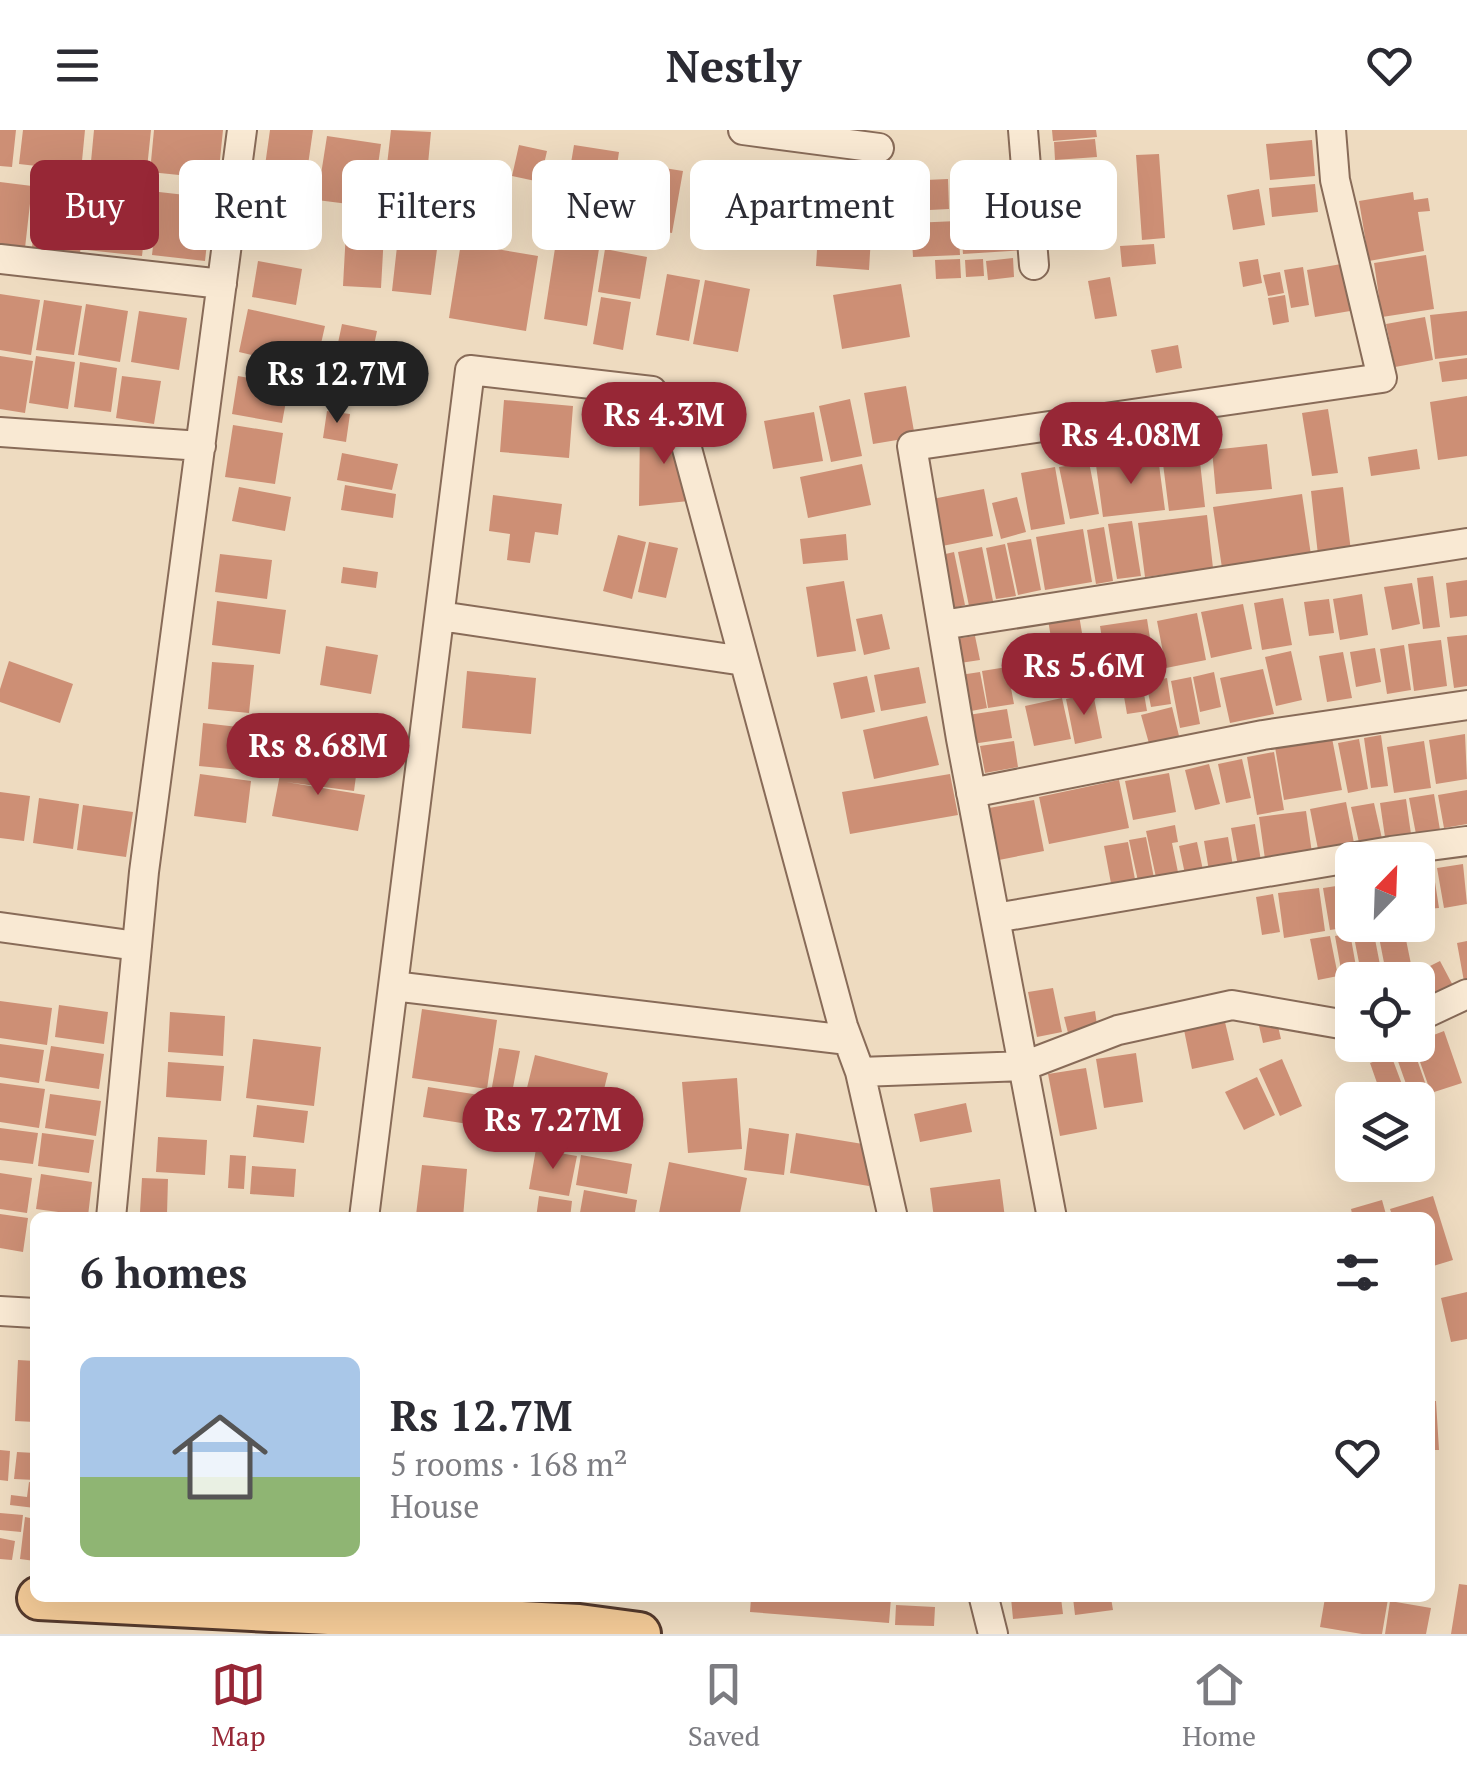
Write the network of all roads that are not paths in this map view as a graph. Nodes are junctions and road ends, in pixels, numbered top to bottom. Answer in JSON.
{"nodes":[{"id":1,"x":242,"y":130,"type":"edge"},
{"id":2,"x":743,"y":130,"type":"edge"},
{"id":3,"x":1022,"y":130,"type":"edge"},
{"id":4,"x":1331,"y":130,"type":"edge"},
{"id":5,"x":879,"y":148,"type":"dead end"},
{"id":6,"x":0,"y":259,"type":"edge"},
{"id":7,"x":1034,"y":264,"type":"dead end"},
{"id":8,"x":222,"y":284,"type":"junction"},
{"id":9,"x":0,"y":432,"type":"edge"},
{"id":10,"x":200,"y":446,"type":"junction"},
{"id":11,"x":1467,"y":543,"type":"edge"},
{"id":12,"x":440,"y":616,"type":"junction"},
{"id":13,"x":942,"y":625,"type":"junction"},
{"id":14,"x":744,"y":661,"type":"junction"},
{"id":15,"x":1467,"y":705,"type":"edge"},
{"id":16,"x":971,"y":793,"type":"junction"},
{"id":17,"x":1467,"y":841,"type":"edge"},
{"id":18,"x":995,"y":918,"type":"junction"},
{"id":19,"x":0,"y":927,"type":"edge"},
{"id":20,"x":137,"y":946,"type":"junction"},
{"id":21,"x":393,"y":986,"type":"junction"},
{"id":22,"x":1466,"y":997,"type":"edge"},
{"id":23,"x":1435,"y":1009,"type":"edge"},
{"id":24,"x":1335,"y":1023,"type":"edge"},
{"id":25,"x":848,"y":1040,"type":"junction"},
{"id":26,"x":1023,"y":1065,"type":"junction"},
{"id":27,"x":860,"y":1072,"type":"junction"},
{"id":28,"x":112,"y":1212,"type":"edge"},
{"id":29,"x":365,"y":1212,"type":"edge"},
{"id":30,"x":892,"y":1212,"type":"edge"},
{"id":31,"x":1051,"y":1212,"type":"edge"},
{"id":32,"x":0,"y":1311,"type":"edge"},
{"id":33,"x":30,"y":1313,"type":"edge"},
{"id":34,"x":0,"y":1595,"type":"edge"},
{"id":35,"x":30,"y":1597,"type":"edge"},
{"id":36,"x":205,"y":1602,"type":"edge"},
{"id":37,"x":985,"y":1602,"type":"edge"},
{"id":38,"x":316,"y":1605,"type":"edge"},
{"id":39,"x":639,"y":1634,"type":"edge"},
{"id":40,"x":994,"y":1634,"type":"edge"}],
"edges":[{"from":1,"to":8,"type":"street"},
{"from":2,"to":5,"type":"street"},
{"from":3,"to":7,"type":"street"},
{"from":4,"to":13,"type":"street"},
{"from":6,"to":8,"type":"street"},
{"from":8,"to":10,"type":"street"},
{"from":9,"to":10,"type":"street"},
{"from":10,"to":20,"type":"street"},
{"from":11,"to":13,"type":"street"},
{"from":12,"to":14,"type":"street"},
{"from":12,"to":14,"type":"street"},
{"from":12,"to":21,"type":"street"},
{"from":13,"to":16,"type":"street"},
{"from":14,"to":25,"type":"street"},
{"from":15,"to":16,"type":"street"},
{"from":16,"to":18,"type":"street"},
{"from":17,"to":18,"type":"street"},
{"from":18,"to":26,"type":"street"},
{"from":19,"to":20,"type":"street"},
{"from":20,"to":28,"type":"street"},
{"from":21,"to":25,"type":"street"},
{"from":21,"to":29,"type":"street"},
{"from":22,"to":23,"type":"street"},
{"from":24,"to":26,"type":"street"},
{"from":25,"to":27,"type":"street"},
{"from":26,"to":27,"type":"street"},
{"from":26,"to":31,"type":"street"},
{"from":27,"to":30,"type":"street"},
{"from":32,"to":33,"type":"street"},
{"from":34,"to":35,"type":"main road"},
{"from":36,"to":38,"type":"main road"},
{"from":37,"to":40,"type":"street"},
{"from":38,"to":39,"type":"main road"}]}
